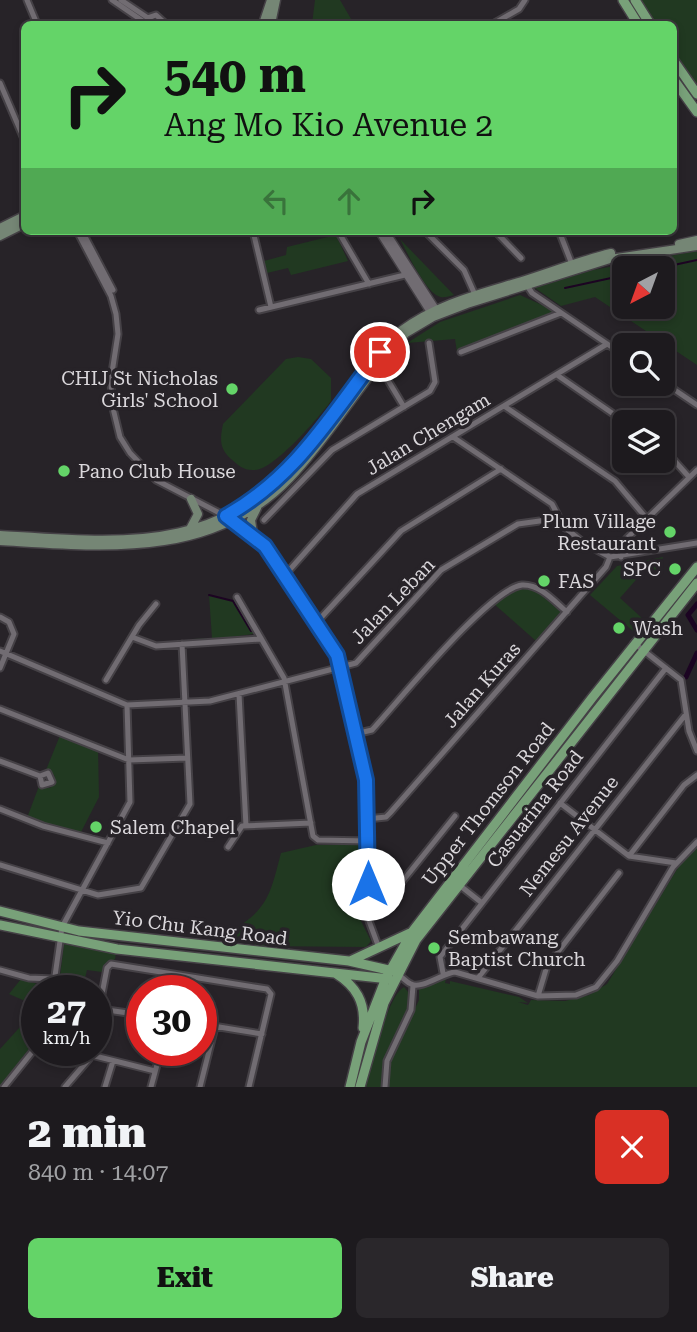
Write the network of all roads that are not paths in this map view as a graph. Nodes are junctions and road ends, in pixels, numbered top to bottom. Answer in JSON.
{"nodes":[{"id":1,"x":27,"y":0,"type":"edge"},
{"id":2,"x":112,"y":0,"type":"edge"},
{"id":3,"x":121,"y":0,"type":"edge"},
{"id":4,"x":273,"y":0,"type":"edge"},
{"id":5,"x":524,"y":0,"type":"edge"},
{"id":6,"x":623,"y":0,"type":"edge"},
{"id":7,"x":635,"y":0,"type":"edge"},
{"id":8,"x":36,"y":21,"type":"edge"},
{"id":9,"x":147,"y":21,"type":"edge"},
{"id":10,"x":163,"y":21,"type":"edge"},
{"id":11,"x":264,"y":21,"type":"edge"},
{"id":12,"x":271,"y":21,"type":"edge"},
{"id":13,"x":498,"y":21,"type":"edge"},
{"id":14,"x":636,"y":21,"type":"edge"},
{"id":15,"x":648,"y":21,"type":"edge"},
{"id":16,"x":677,"y":65,"type":"edge"},
{"id":17,"x":0,"y":83,"type":"edge"},
{"id":18,"x":677,"y":84,"type":"edge"},
{"id":19,"x":697,"y":94,"type":"edge"},
{"id":20,"x":3,"y":103,"type":"edge"},
{"id":21,"x":697,"y":112,"type":"edge"},
{"id":22,"x":21,"y":131,"type":"edge"},
{"id":23,"x":21,"y":218,"type":"edge"},
{"id":24,"x":21,"y":226,"type":"edge"},
{"id":25,"x":0,"y":228,"type":"edge"},
{"id":26,"x":82,"y":235,"type":"edge"},
{"id":27,"x":254,"y":235,"type":"edge"},
{"id":28,"x":340,"y":235,"type":"edge"},
{"id":29,"x":382,"y":235,"type":"edge"},
{"id":30,"x":387,"y":235,"type":"edge"},
{"id":31,"x":429,"y":235,"type":"edge"},
{"id":32,"x":499,"y":235,"type":"edge"},
{"id":33,"x":561,"y":235,"type":"edge"},
{"id":34,"x":0,"y":236,"type":"edge"},
{"id":35,"x":697,"y":240,"type":"edge"},
{"id":36,"x":697,"y":246,"type":"edge"},
{"id":37,"x":521,"y":258,"type":"dead end"},
{"id":38,"x":573,"y":267,"type":"junction"},
{"id":39,"x":408,"y":274,"type":"junction"},
{"id":40,"x":525,"y":283,"type":"junction"},
{"id":41,"x":369,"y":284,"type":"junction"},
{"id":42,"x":476,"y":298,"type":"junction"},
{"id":43,"x":271,"y":307,"type":"junction"},
{"id":44,"x":259,"y":310,"type":"dead end"},
{"id":45,"x":434,"y":313,"type":"junction"},
{"id":46,"x":561,"y":313,"type":"junction"},
{"id":47,"x":429,"y":343,"type":"dead end"},
{"id":48,"x":607,"y":344,"type":"junction"},
{"id":49,"x":612,"y":347,"type":"edge"},
{"id":50,"x":461,"y":352,"type":"dead end"},
{"id":51,"x":557,"y":375,"type":"junction"},
{"id":52,"x":389,"y":382,"type":"dead end"},
{"id":53,"x":675,"y":390,"type":"edge"},
{"id":54,"x":697,"y":405,"type":"edge"},
{"id":55,"x":505,"y":406,"type":"junction"},
{"id":56,"x":404,"y":407,"type":"junction"},
{"id":57,"x":612,"y":413,"type":"edge"},
{"id":58,"x":322,"y":434,"type":"junction"},
{"id":59,"x":453,"y":437,"type":"junction"},
{"id":60,"x":337,"y":447,"type":"junction"},
{"id":61,"x":675,"y":461,"type":"edge"},
{"id":62,"x":501,"y":469,"type":"junction"},
{"id":63,"x":697,"y":470,"type":"edge"},
{"id":64,"x":689,"y":477,"type":"junction"},
{"id":65,"x":191,"y":499,"type":"junction"},
{"id":66,"x":258,"y":505,"type":"junction"},
{"id":67,"x":230,"y":518,"type":"junction"},
{"id":68,"x":647,"y":519,"type":"junction"},
{"id":69,"x":264,"y":520,"type":"dead end"},
{"id":70,"x":563,"y":525,"type":"junction"},
{"id":71,"x":188,"y":531,"type":"junction"},
{"id":72,"x":253,"y":534,"type":"junction"},
{"id":73,"x":0,"y":536,"type":"edge"},
{"id":74,"x":0,"y":541,"type":"edge"},
{"id":75,"x":697,"y":543,"type":"edge"},
{"id":76,"x":610,"y":557,"type":"junction"},
{"id":77,"x":621,"y":557,"type":"junction"},
{"id":78,"x":697,"y":567,"type":"edge"},
{"id":79,"x":285,"y":575,"type":"junction"},
{"id":80,"x":697,"y":583,"type":"edge"},
{"id":81,"x":237,"y":597,"type":"dead end"},
{"id":82,"x":156,"y":604,"type":"dead end"},
{"id":83,"x":567,"y":611,"type":"junction"},
{"id":84,"x":0,"y":617,"type":"edge"},
{"id":85,"x":317,"y":622,"type":"junction"},
{"id":86,"x":132,"y":637,"type":"junction"},
{"id":87,"x":260,"y":639,"type":"junction"},
{"id":88,"x":182,"y":645,"type":"junction"},
{"id":89,"x":638,"y":646,"type":"junction"},
{"id":90,"x":3,"y":653,"type":"edge"},
{"id":91,"x":340,"y":666,"type":"junction"},
{"id":92,"x":0,"y":668,"type":"edge"},
{"id":93,"x":666,"y":668,"type":"junction"},
{"id":94,"x":106,"y":680,"type":"dead end"},
{"id":95,"x":285,"y":682,"type":"junction"},
{"id":96,"x":239,"y":694,"type":"junction"},
{"id":97,"x":184,"y":703,"type":"junction"},
{"id":98,"x":127,"y":705,"type":"junction"},
{"id":99,"x":0,"y":709,"type":"edge"},
{"id":100,"x":685,"y":714,"type":"junction"},
{"id":101,"x":355,"y":734,"type":"junction"},
{"id":102,"x":697,"y":751,"type":"edge"},
{"id":103,"x":187,"y":758,"type":"junction"},
{"id":104,"x":129,"y":760,"type":"junction"},
{"id":105,"x":0,"y":761,"type":"edge"},
{"id":106,"x":697,"y":775,"type":"edge"},
{"id":107,"x":40,"y":776,"type":"dead end"},
{"id":108,"x":560,"y":803,"type":"junction"},
{"id":109,"x":0,"y":809,"type":"edge"},
{"id":110,"x":456,"y":816,"type":"dead end"},
{"id":111,"x":367,"y":819,"type":"junction"},
{"id":112,"x":311,"y":823,"type":"junction"},
{"id":113,"x":246,"y":825,"type":"junction"},
{"id":114,"x":594,"y":830,"type":"junction"},
{"id":115,"x":368,"y":841,"type":"junction"},
{"id":116,"x":486,"y":841,"type":"junction"},
{"id":117,"x":697,"y":842,"type":"edge"},
{"id":118,"x":108,"y":843,"type":"junction"},
{"id":119,"x":228,"y":848,"type":"dead end"},
{"id":120,"x":629,"y":856,"type":"junction"},
{"id":121,"x":676,"y":863,"type":"junction"},
{"id":122,"x":0,"y":866,"type":"edge"},
{"id":123,"x":619,"y":873,"type":"dead end"},
{"id":124,"x":458,"y":884,"type":"junction"},
{"id":125,"x":610,"y":886,"type":"junction"},
{"id":126,"x":80,"y":890,"type":"junction"},
{"id":127,"x":616,"y":891,"type":"dead end"},
{"id":128,"x":368,"y":900,"type":"junction"},
{"id":129,"x":482,"y":903,"type":"junction"},
{"id":130,"x":0,"y":911,"type":"edge"},
{"id":131,"x":0,"y":925,"type":"edge"},
{"id":132,"x":62,"y":927,"type":"junction"},
{"id":133,"x":412,"y":932,"type":"junction"},
{"id":134,"x":59,"y":939,"type":"junction"},
{"id":135,"x":379,"y":948,"type":"junction"},
{"id":136,"x":263,"y":954,"type":"junction"},
{"id":137,"x":349,"y":961,"type":"junction"},
{"id":138,"x":283,"y":967,"type":"junction"},
{"id":139,"x":0,"y":970,"type":"edge"},
{"id":140,"x":334,"y":972,"type":"junction"},
{"id":141,"x":443,"y":973,"type":"junction"},
{"id":142,"x":54,"y":975,"type":"edge"},
{"id":143,"x":106,"y":975,"type":"edge"},
{"id":144,"x":21,"y":976,"type":"edge"},
{"id":145,"x":392,"y":976,"type":"junction"},
{"id":146,"x":478,"y":978,"type":"junction"},
{"id":147,"x":411,"y":984,"type":"junction"},
{"id":148,"x":538,"y":996,"type":"junction"},
{"id":149,"x":217,"y":1027,"type":"edge"},
{"id":150,"x":262,"y":1034,"type":"junction"},
{"id":151,"x":361,"y":1042,"type":"junction"},
{"id":152,"x":113,"y":1061,"type":"joint"},
{"id":153,"x":21,"y":1066,"type":"edge"},
{"id":154,"x":80,"y":1066,"type":"edge"},
{"id":155,"x":156,"y":1066,"type":"edge"},
{"id":156,"x":205,"y":1066,"type":"edge"},
{"id":157,"x":155,"y":1071,"type":"junction"},
{"id":158,"x":4,"y":1087,"type":"edge"},
{"id":159,"x":65,"y":1087,"type":"edge"},
{"id":160,"x":105,"y":1087,"type":"edge"},
{"id":161,"x":151,"y":1087,"type":"edge"},
{"id":162,"x":200,"y":1087,"type":"edge"},
{"id":163,"x":249,"y":1087,"type":"edge"},
{"id":164,"x":350,"y":1087,"type":"edge"},
{"id":165,"x":360,"y":1087,"type":"edge"},
{"id":166,"x":385,"y":1087,"type":"edge"}],
"edges":[{"from":1,"to":8,"type":"street"},
{"from":2,"to":9,"type":"street"},
{"from":3,"to":9,"type":"street"},
{"from":4,"to":11,"type":"main road"},
{"from":4,"to":12,"type":"main road"},
{"from":5,"to":13,"type":"street"},
{"from":6,"to":14,"type":"main road"},
{"from":7,"to":15,"type":"main road"},
{"from":9,"to":10,"type":"street"},
{"from":16,"to":19,"type":"main road"},
{"from":17,"to":20,"type":"street"},
{"from":18,"to":21,"type":"main road"},
{"from":20,"to":22,"type":"street"},
{"from":23,"to":25,"type":"main road"},
{"from":24,"to":34,"type":"main road"},
{"from":26,"to":65,"type":"street"},
{"from":27,"to":43,"type":"street"},
{"from":28,"to":41,"type":"street"},
{"from":29,"to":39,"type":"street"},
{"from":30,"to":39,"type":"street"},
{"from":31,"to":42,"type":"street"},
{"from":32,"to":37,"type":"street"},
{"from":33,"to":38,"type":"street"},
{"from":35,"to":38,"type":"main road"},
{"from":36,"to":38,"type":"main road"},
{"from":38,"to":40,"type":"main road"},
{"from":39,"to":41,"type":"street"},
{"from":39,"to":45,"type":"street"},
{"from":40,"to":42,"type":"main road"},
{"from":40,"to":46,"type":"street"},
{"from":41,"to":43,"type":"street"},
{"from":42,"to":45,"type":"main road"},
{"from":43,"to":44,"type":"street"},
{"from":45,"to":58,"type":"main road"},
{"from":46,"to":48,"type":"street"},
{"from":46,"to":50,"type":"street"},
{"from":47,"to":56,"type":"street"},
{"from":48,"to":49,"type":"street"},
{"from":48,"to":51,"type":"street","name":"Jalan Chengam"},
{"from":51,"to":55,"type":"street","name":"Jalan Chengam"},
{"from":51,"to":57,"type":"street"},
{"from":52,"to":56,"type":"street"},
{"from":53,"to":54,"type":"street"},
{"from":55,"to":59,"type":"street","name":"Jalan Chengam"},
{"from":55,"to":68,"type":"street"},
{"from":56,"to":60,"type":"street"},
{"from":58,"to":60,"type":"street"},
{"from":58,"to":66,"type":"main road"},
{"from":58,"to":67,"type":"main road"},
{"from":59,"to":62,"type":"street"},
{"from":59,"to":79,"type":"street","name":"Jalan Chengam"},
{"from":60,"to":69,"type":"street"},
{"from":61,"to":64,"type":"street"},
{"from":62,"to":70,"type":"street"},
{"from":62,"to":85,"type":"street"},
{"from":63,"to":64,"type":"street"},
{"from":64,"to":68,"type":"street"},
{"from":65,"to":67,"type":"street"},
{"from":65,"to":71,"type":"main road"},
{"from":66,"to":67,"type":"main road"},
{"from":66,"to":72,"type":"main road"},
{"from":67,"to":71,"type":"main road"},
{"from":67,"to":72,"type":"street"},
{"from":67,"to":74,"type":"main road"},
{"from":68,"to":77,"type":"street"},
{"from":70,"to":76,"type":"street"},
{"from":70,"to":91,"type":"street","name":"Jalan Leban"},
{"from":71,"to":73,"type":"main road"},
{"from":72,"to":79,"type":"street"},
{"from":75,"to":77,"type":"street"},
{"from":76,"to":77,"type":"street"},
{"from":76,"to":83,"type":"street","name":"Jalan Kuras"},
{"from":78,"to":89,"type":"main road","name":"Upper Thomson Road"},
{"from":79,"to":85,"type":"street"},
{"from":80,"to":89,"type":"main road","name":"Upper Thomson Road"},
{"from":81,"to":87,"type":"street"},
{"from":82,"to":86,"type":"street"},
{"from":83,"to":101,"type":"street"},
{"from":83,"to":111,"type":"street","name":"Jalan Kuras"},
{"from":84,"to":90,"type":"street"},
{"from":85,"to":91,"type":"street"},
{"from":86,"to":88,"type":"street"},
{"from":86,"to":94,"type":"street"},
{"from":87,"to":88,"type":"street"},
{"from":87,"to":95,"type":"street"},
{"from":88,"to":97,"type":"street"},
{"from":89,"to":93,"type":"street"},
{"from":89,"to":116,"type":"main road","name":"Upper Thomson Road"},
{"from":90,"to":92,"type":"street"},
{"from":90,"to":98,"type":"street"},
{"from":91,"to":95,"type":"street","name":"Jalan Leban"},
{"from":91,"to":101,"type":"street"},
{"from":93,"to":100,"type":"street"},
{"from":93,"to":108,"type":"street","name":"Casuarina Road"},
{"from":95,"to":96,"type":"street","name":"Jalan Leban"},
{"from":95,"to":112,"type":"street"},
{"from":96,"to":97,"type":"street","name":"Jalan Leban"},
{"from":96,"to":113,"type":"street"},
{"from":97,"to":98,"type":"street","name":"Jalan Leban"},
{"from":97,"to":103,"type":"street"},
{"from":98,"to":104,"type":"street"},
{"from":99,"to":104,"type":"street"},
{"from":100,"to":102,"type":"street"},
{"from":100,"to":114,"type":"street","name":"Nemesu Avenue"},
{"from":101,"to":111,"type":"street"},
{"from":103,"to":104,"type":"street"},
{"from":103,"to":126,"type":"street"},
{"from":104,"to":118,"type":"street"},
{"from":105,"to":107,"type":"street"},
{"from":106,"to":120,"type":"street"},
{"from":108,"to":114,"type":"street"},
{"from":108,"to":129,"type":"street","name":"Casuarina Road"},
{"from":109,"to":118,"type":"street"},
{"from":110,"to":128,"type":"street"},
{"from":111,"to":115,"type":"street"},
{"from":112,"to":113,"type":"street"},
{"from":112,"to":115,"type":"street"},
{"from":113,"to":119,"type":"street"},
{"from":114,"to":120,"type":"street"},
{"from":114,"to":146,"type":"street","name":"Nemesu Avenue"},
{"from":115,"to":128,"type":"street"},
{"from":116,"to":124,"type":"main road","name":"Upper Thomson Road"},
{"from":116,"to":133,"type":"main road","name":"Upper Thomson Road"},
{"from":117,"to":121,"type":"street"},
{"from":118,"to":126,"type":"street"},
{"from":120,"to":121,"type":"street"},
{"from":121,"to":148,"type":"street"},
{"from":122,"to":126,"type":"street"},
{"from":123,"to":125,"type":"street"},
{"from":124,"to":129,"type":"street"},
{"from":124,"to":145,"type":"main road","name":"Upper Thomson Road"},
{"from":125,"to":127,"type":"street"},
{"from":125,"to":148,"type":"street"},
{"from":126,"to":132,"type":"street"},
{"from":128,"to":135,"type":"street"},
{"from":129,"to":141,"type":"street","name":"Casuarina Road"},
{"from":130,"to":132,"type":"main road","name":"Yio Chu Kang Road"},
{"from":131,"to":134,"type":"main road","name":"Yio Chu Kang Road"},
{"from":132,"to":134,"type":"street"},
{"from":132,"to":136,"type":"main road","name":"Yio Chu Kang Road"},
{"from":133,"to":135,"type":"main road"},
{"from":133,"to":145,"type":"main road","name":"Upper Thomson Road"},
{"from":134,"to":138,"type":"main road","name":"Yio Chu Kang Road"},
{"from":134,"to":142,"type":"street"},
{"from":135,"to":137,"type":"main road"},
{"from":136,"to":137,"type":"main road","name":"Yio Chu Kang Road"},
{"from":136,"to":138,"type":"main road"},
{"from":137,"to":145,"type":"main road","name":"Yio Chu Kang Road"},
{"from":138,"to":140,"type":"main road","name":"Yio Chu Kang Road"},
{"from":139,"to":144,"type":"street"},
{"from":140,"to":145,"type":"main road","name":"Yio Chu Kang Road"},
{"from":140,"to":151,"type":"main road"},
{"from":141,"to":146,"type":"street"},
{"from":141,"to":147,"type":"street"},
{"from":143,"to":150,"type":"street"},
{"from":145,"to":147,"type":"street"},
{"from":145,"to":151,"type":"main road","name":"Upper Thomson Road"},
{"from":145,"to":165,"type":"main road","name":"Upper Thomson Road"},
{"from":146,"to":148,"type":"street"},
{"from":147,"to":166,"type":"street"},
{"from":149,"to":150,"type":"street"},
{"from":150,"to":163,"type":"street"},
{"from":151,"to":164,"type":"main road","name":"Upper Thomson Road"},
{"from":152,"to":157,"type":"street"},
{"from":152,"to":160,"type":"street"},
{"from":153,"to":158,"type":"street"},
{"from":154,"to":159,"type":"street"},
{"from":155,"to":157,"type":"street"},
{"from":156,"to":162,"type":"street"},
{"from":157,"to":161,"type":"street"}]}
